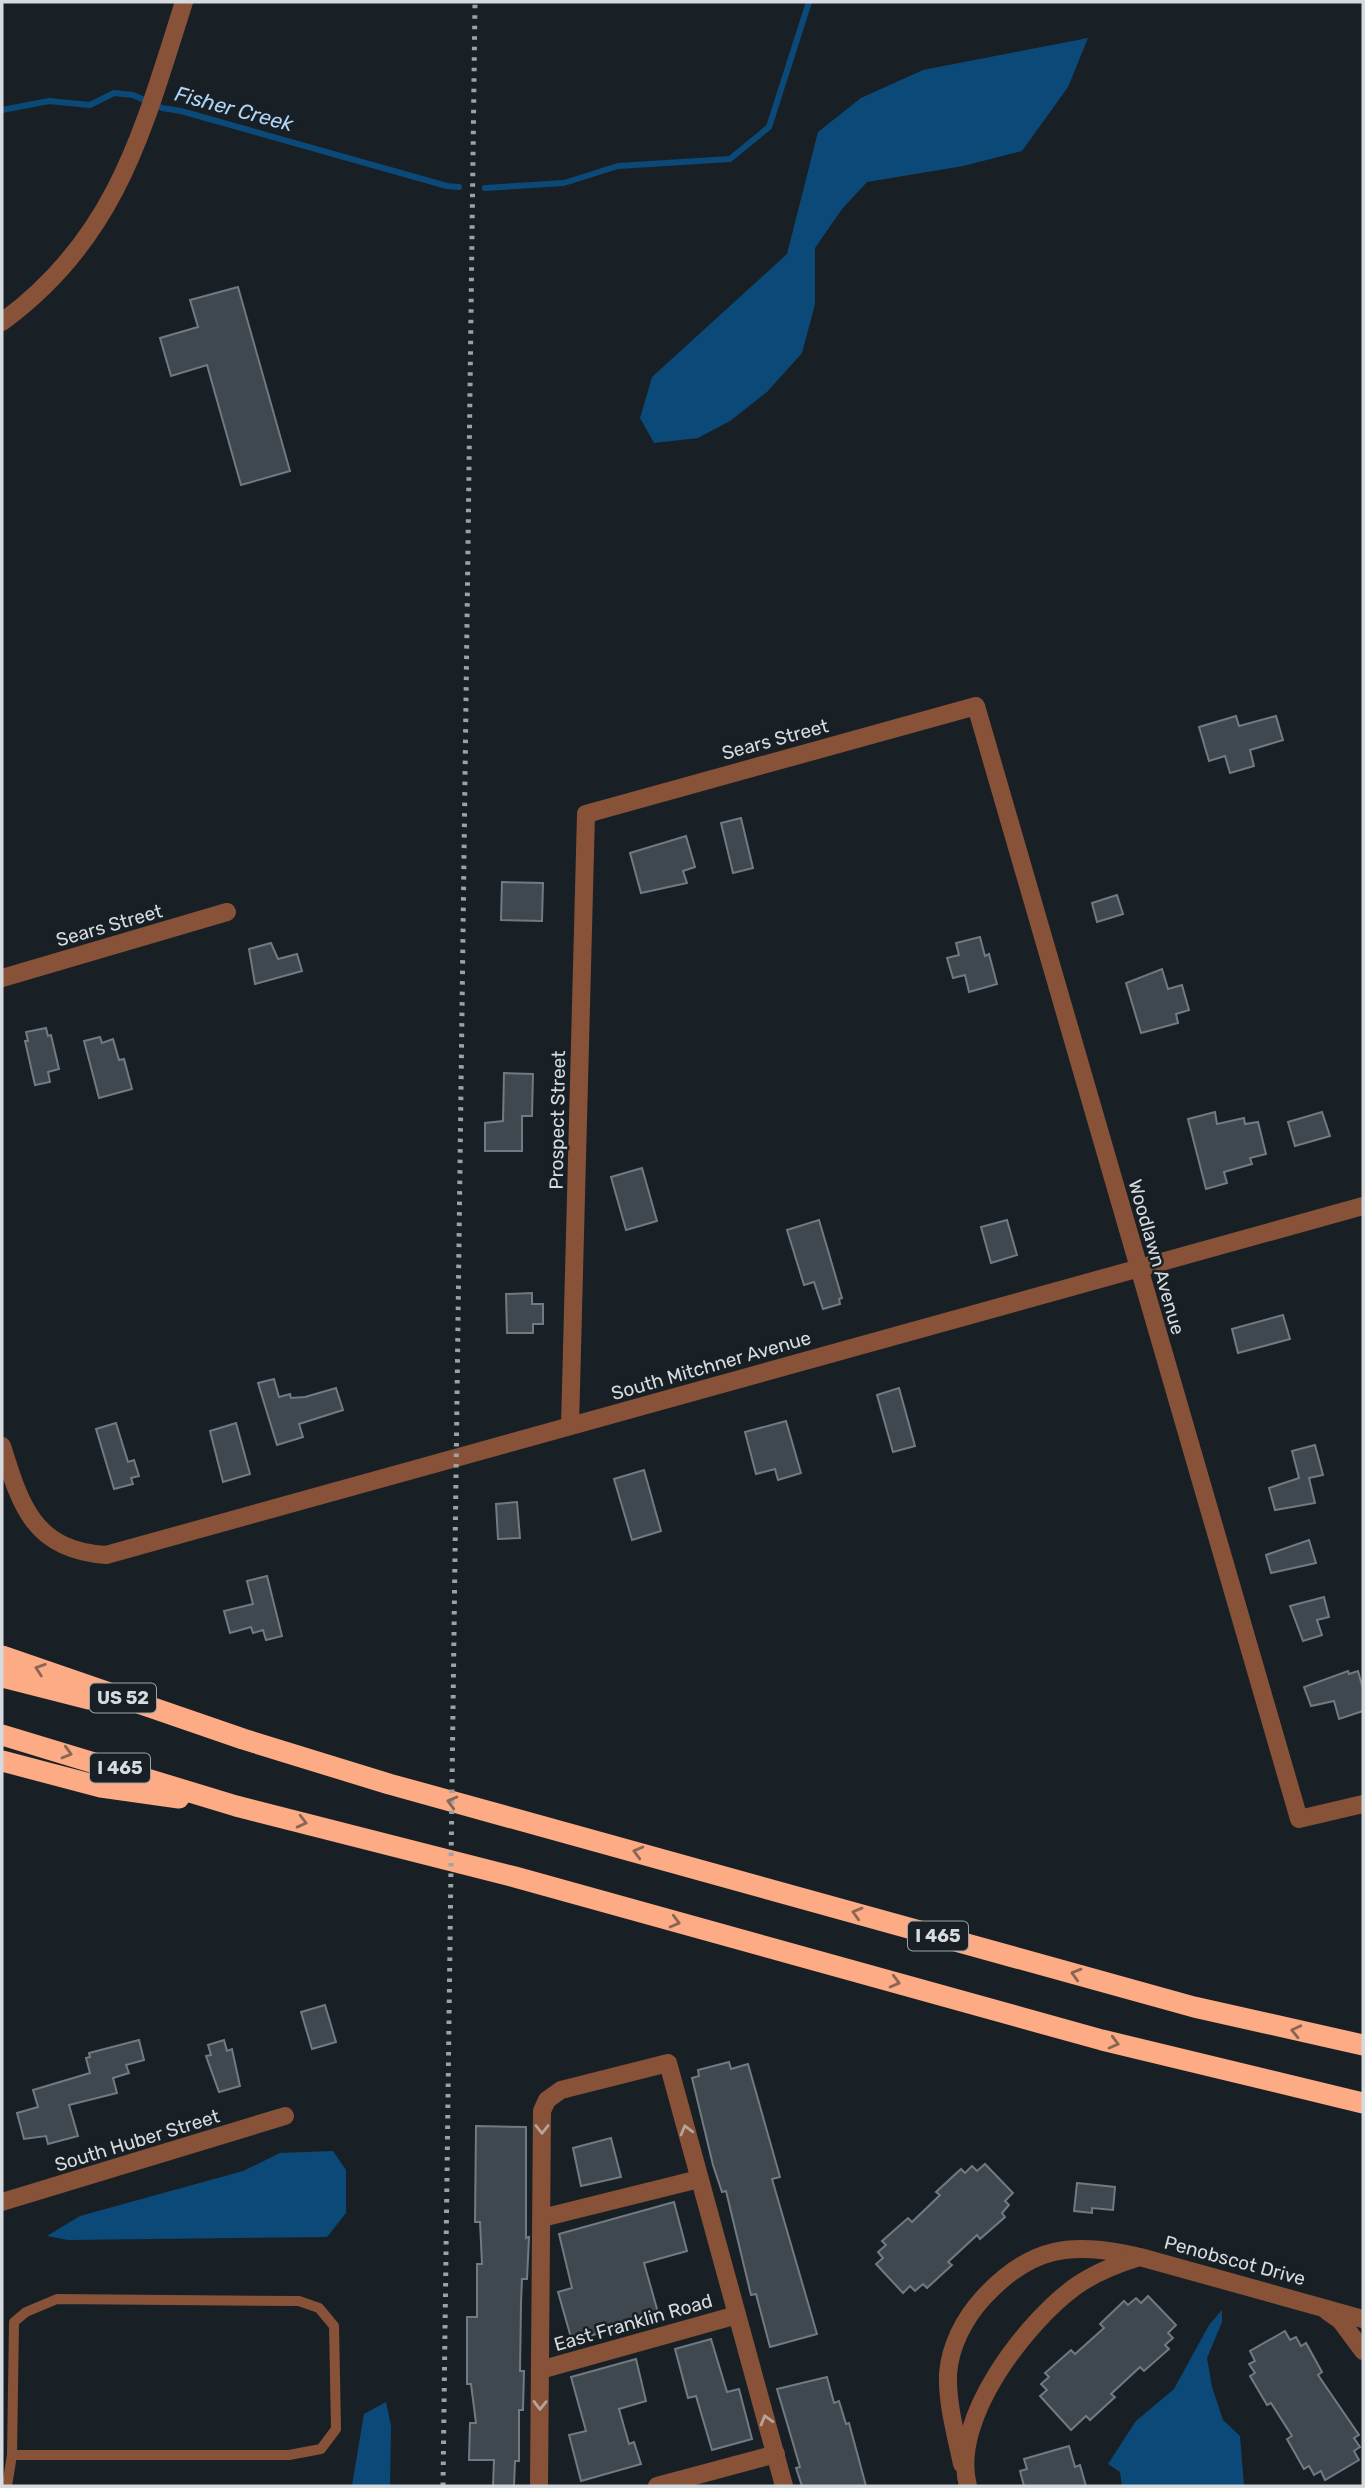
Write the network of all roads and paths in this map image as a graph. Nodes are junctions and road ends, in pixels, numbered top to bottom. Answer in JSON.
{"nodes":[{"id":1,"x":184,"y":2,"type":"edge"},
{"id":2,"x":2,"y":322,"type":"edge"},
{"id":3,"x":976,"y":706,"type":"joint"},
{"id":4,"x":586,"y":814,"type":"joint"},
{"id":5,"x":227,"y":912,"type":"dead end"},
{"id":6,"x":2,"y":978,"type":"edge"},
{"id":7,"x":1363,"y":1206,"type":"edge"},
{"id":8,"x":1137,"y":1269,"type":"junction"},
{"id":9,"x":570,"y":1426,"type":"junction"},
{"id":10,"x":2,"y":1446,"type":"edge"},
{"id":11,"x":2,"y":1656,"type":"edge"},
{"id":12,"x":2,"y":1676,"type":"edge"},
{"id":13,"x":2,"y":1735,"type":"edge"},
{"id":14,"x":243,"y":1739,"type":"junction"},
{"id":15,"x":2,"y":1761,"type":"edge"},
{"id":16,"x":1363,"y":1804,"type":"edge"},
{"id":17,"x":236,"y":1806,"type":"junction"},
{"id":18,"x":1363,"y":2045,"type":"edge"},
{"id":19,"x":1363,"y":2103,"type":"edge"},
{"id":20,"x":285,"y":2116,"type":"dead end"},
{"id":21,"x":699,"y":2179,"type":"junction"},
{"id":22,"x":2,"y":2202,"type":"edge"},
{"id":23,"x":542,"y":2218,"type":"junction"},
{"id":24,"x":1140,"y":2257,"type":"junction"},
{"id":25,"x":1319,"y":2305,"type":"junction"},
{"id":26,"x":737,"y":2315,"type":"junction"},
{"id":27,"x":1363,"y":2319,"type":"edge"},
{"id":28,"x":1363,"y":2351,"type":"edge"},
{"id":29,"x":540,"y":2370,"type":"junction"},
{"id":30,"x":776,"y":2454,"type":"junction"},
{"id":31,"x":12,"y":2455,"type":"junction"},
{"id":32,"x":966,"y":2478,"type":"edge"},
{"id":33,"x":7,"y":2486,"type":"edge"},
{"id":34,"x":539,"y":2486,"type":"edge"},
{"id":35,"x":657,"y":2486,"type":"edge"},
{"id":36,"x":784,"y":2486,"type":"edge"}],
"edges":[{"from":1,"to":2,"type":"street"},
{"from":3,"to":4,"type":"street","name":"Sears Street"},
{"from":3,"to":8,"type":"street","name":"Woodlawn Avenue"},
{"from":4,"to":9,"type":"street","name":"Prospect Street"},
{"from":5,"to":6,"type":"street","name":"Sears Street"},
{"from":7,"to":8,"type":"street","name":"South Mitchner Avenue"},
{"from":8,"to":9,"type":"street","name":"South Mitchner Avenue"},
{"from":8,"to":16,"type":"street","name":"Woodlawn Avenue"},
{"from":9,"to":10,"type":"street","name":"South Mitchner Avenue"},
{"from":14,"to":11,"type":"highway","number":"US 52","one_way":true},
{"from":12,"to":14,"type":"highway","number":"I 465"},
{"from":13,"to":17,"type":"highway","number":"I 465","one_way":true},
{"from":18,"to":14,"type":"highway","number":"I 465","one_way":true},
{"from":15,"to":17,"type":"highway"},
{"from":17,"to":19,"type":"highway","number":"I 465","one_way":true},
{"from":20,"to":22,"type":"street","name":"South Huber Street"},
{"from":21,"to":23,"type":"street"},
{"from":21,"to":23,"type":"street","name":"East Franklin Road","one_way":true},
{"from":21,"to":26,"type":"street","name":"East Franklin Road"},
{"from":23,"to":29,"type":"street","name":"East Franklin Road"},
{"from":24,"to":25,"type":"street","name":"Penobscot Drive"},
{"from":24,"to":32,"type":"street","name":"Penobscot Drive"},
{"from":24,"to":32,"type":"street","name":"Penobscot Drive"},
{"from":25,"to":27,"type":"street","name":"Penobscot Drive"},
{"from":25,"to":28,"type":"street"},
{"from":26,"to":29,"type":"street","name":"East Franklin Road"},
{"from":30,"to":26,"type":"street","name":"East Franklin Road","one_way":true},
{"from":29,"to":34,"type":"street","name":"East Franklin Road","one_way":true},
{"from":30,"to":35,"type":"street"},
{"from":30,"to":36,"type":"street","name":"East Franklin Road"},
{"from":31,"to":31,"type":"lane"},
{"from":31,"to":33,"type":"lane"}]}
